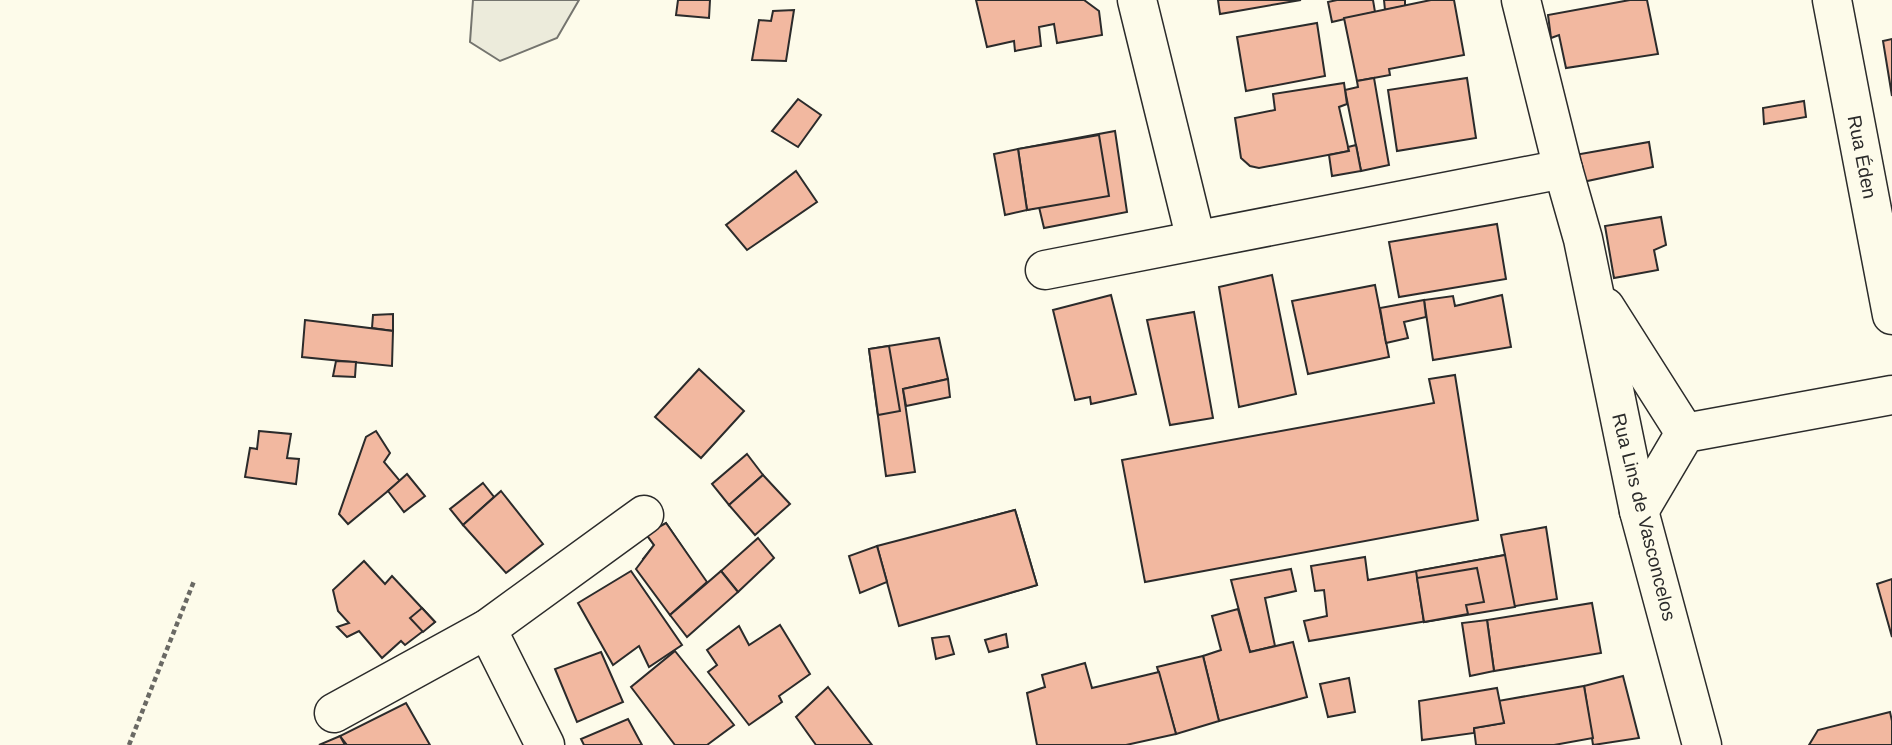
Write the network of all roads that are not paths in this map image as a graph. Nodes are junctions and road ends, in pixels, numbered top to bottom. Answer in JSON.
{"nodes":[{"id":1,"x":1138,"y":0,"type":"edge"},
{"id":2,"x":1521,"y":0,"type":"edge"},
{"id":3,"x":1832,"y":0,"type":"edge"},
{"id":4,"x":1563,"y":169,"type":"junction"},
{"id":5,"x":1196,"y":240,"type":"junction"},
{"id":6,"x":1045,"y":270,"type":"dead end"},
{"id":7,"x":1592,"y":287,"type":"junction"},
{"id":8,"x":1892,"y":314,"type":"edge"},
{"id":9,"x":1892,"y":395,"type":"edge"},
{"id":10,"x":1685,"y":433,"type":"junction"},
{"id":11,"x":1639,"y":511,"type":"junction"},
{"id":12,"x":644,"y":515,"type":"dead end"},
{"id":13,"x":487,"y":629,"type":"junction"},
{"id":14,"x":334,"y":713,"type":"dead end"},
{"id":15,"x":545,"y":745,"type":"edge"},
{"id":16,"x":1702,"y":745,"type":"edge"}],
"edges":[{"from":1,"to":5,"type":"street"},
{"from":2,"to":4,"type":"street","name":"Rua Lins de Vasconcelos"},
{"from":3,"to":8,"type":"street","name":"Rua Éden"},
{"from":4,"to":5,"type":"street"},
{"from":4,"to":7,"type":"street","name":"Rua Lins de Vasconcelos"},
{"from":5,"to":6,"type":"street"},
{"from":7,"to":10,"type":"street","name":"Rua Lins de Vasconcelos"},
{"from":7,"to":11,"type":"street","name":"Rua Lins de Vasconcelos"},
{"from":9,"to":10,"type":"street"},
{"from":10,"to":11,"type":"street"},
{"from":11,"to":16,"type":"street","name":"Rua Lins de Vasconcelos"},
{"from":12,"to":13,"type":"street"},
{"from":13,"to":14,"type":"street"},
{"from":13,"to":15,"type":"street"}]}
